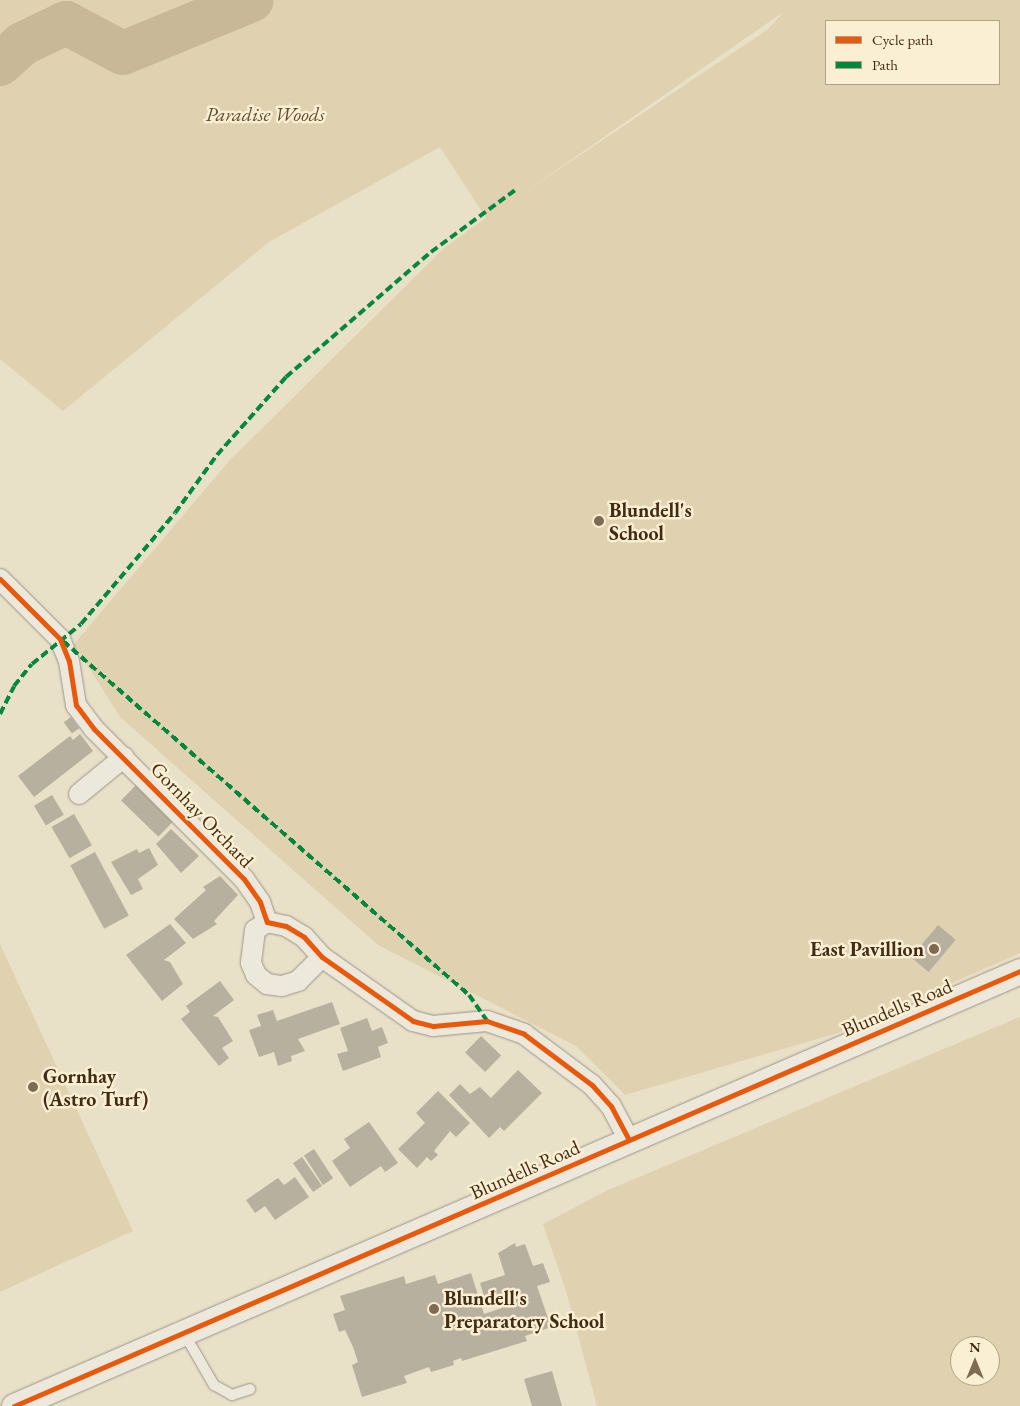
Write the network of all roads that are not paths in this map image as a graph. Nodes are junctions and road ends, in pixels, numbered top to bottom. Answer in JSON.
{"nodes":[{"id":1,"x":0,"y":579,"type":"edge"},
{"id":2,"x":124,"y":757,"type":"junction"},
{"id":3,"x":79,"y":794,"type":"dead end"},
{"id":4,"x":267,"y":922,"type":"junction"},
{"id":5,"x":322,"y":957,"type":"junction"},
{"id":6,"x":1020,"y":971,"type":"edge"},
{"id":7,"x":629,"y":1140,"type":"junction"},
{"id":8,"x":185,"y":1335,"type":"junction"},
{"id":9,"x":250,"y":1389,"type":"dead end"},
{"id":10,"x":14,"y":1406,"type":"edge"}],
"edges":[{"from":1,"to":2,"type":"street","name":"Gornhay Orchard"},
{"from":2,"to":3,"type":"street","name":"Gornhay Orchard"},
{"from":2,"to":4,"type":"street","name":"Gornhay Orchard"},
{"from":4,"to":5,"type":"street"},
{"from":4,"to":5,"type":"street"},
{"from":5,"to":7,"type":"street"},
{"from":6,"to":7,"type":"street","name":"Blundells Road"},
{"from":7,"to":8,"type":"street","name":"Blundells Road"},
{"from":8,"to":9,"type":"lane"},
{"from":8,"to":10,"type":"street","name":"Blundells Road"}]}
